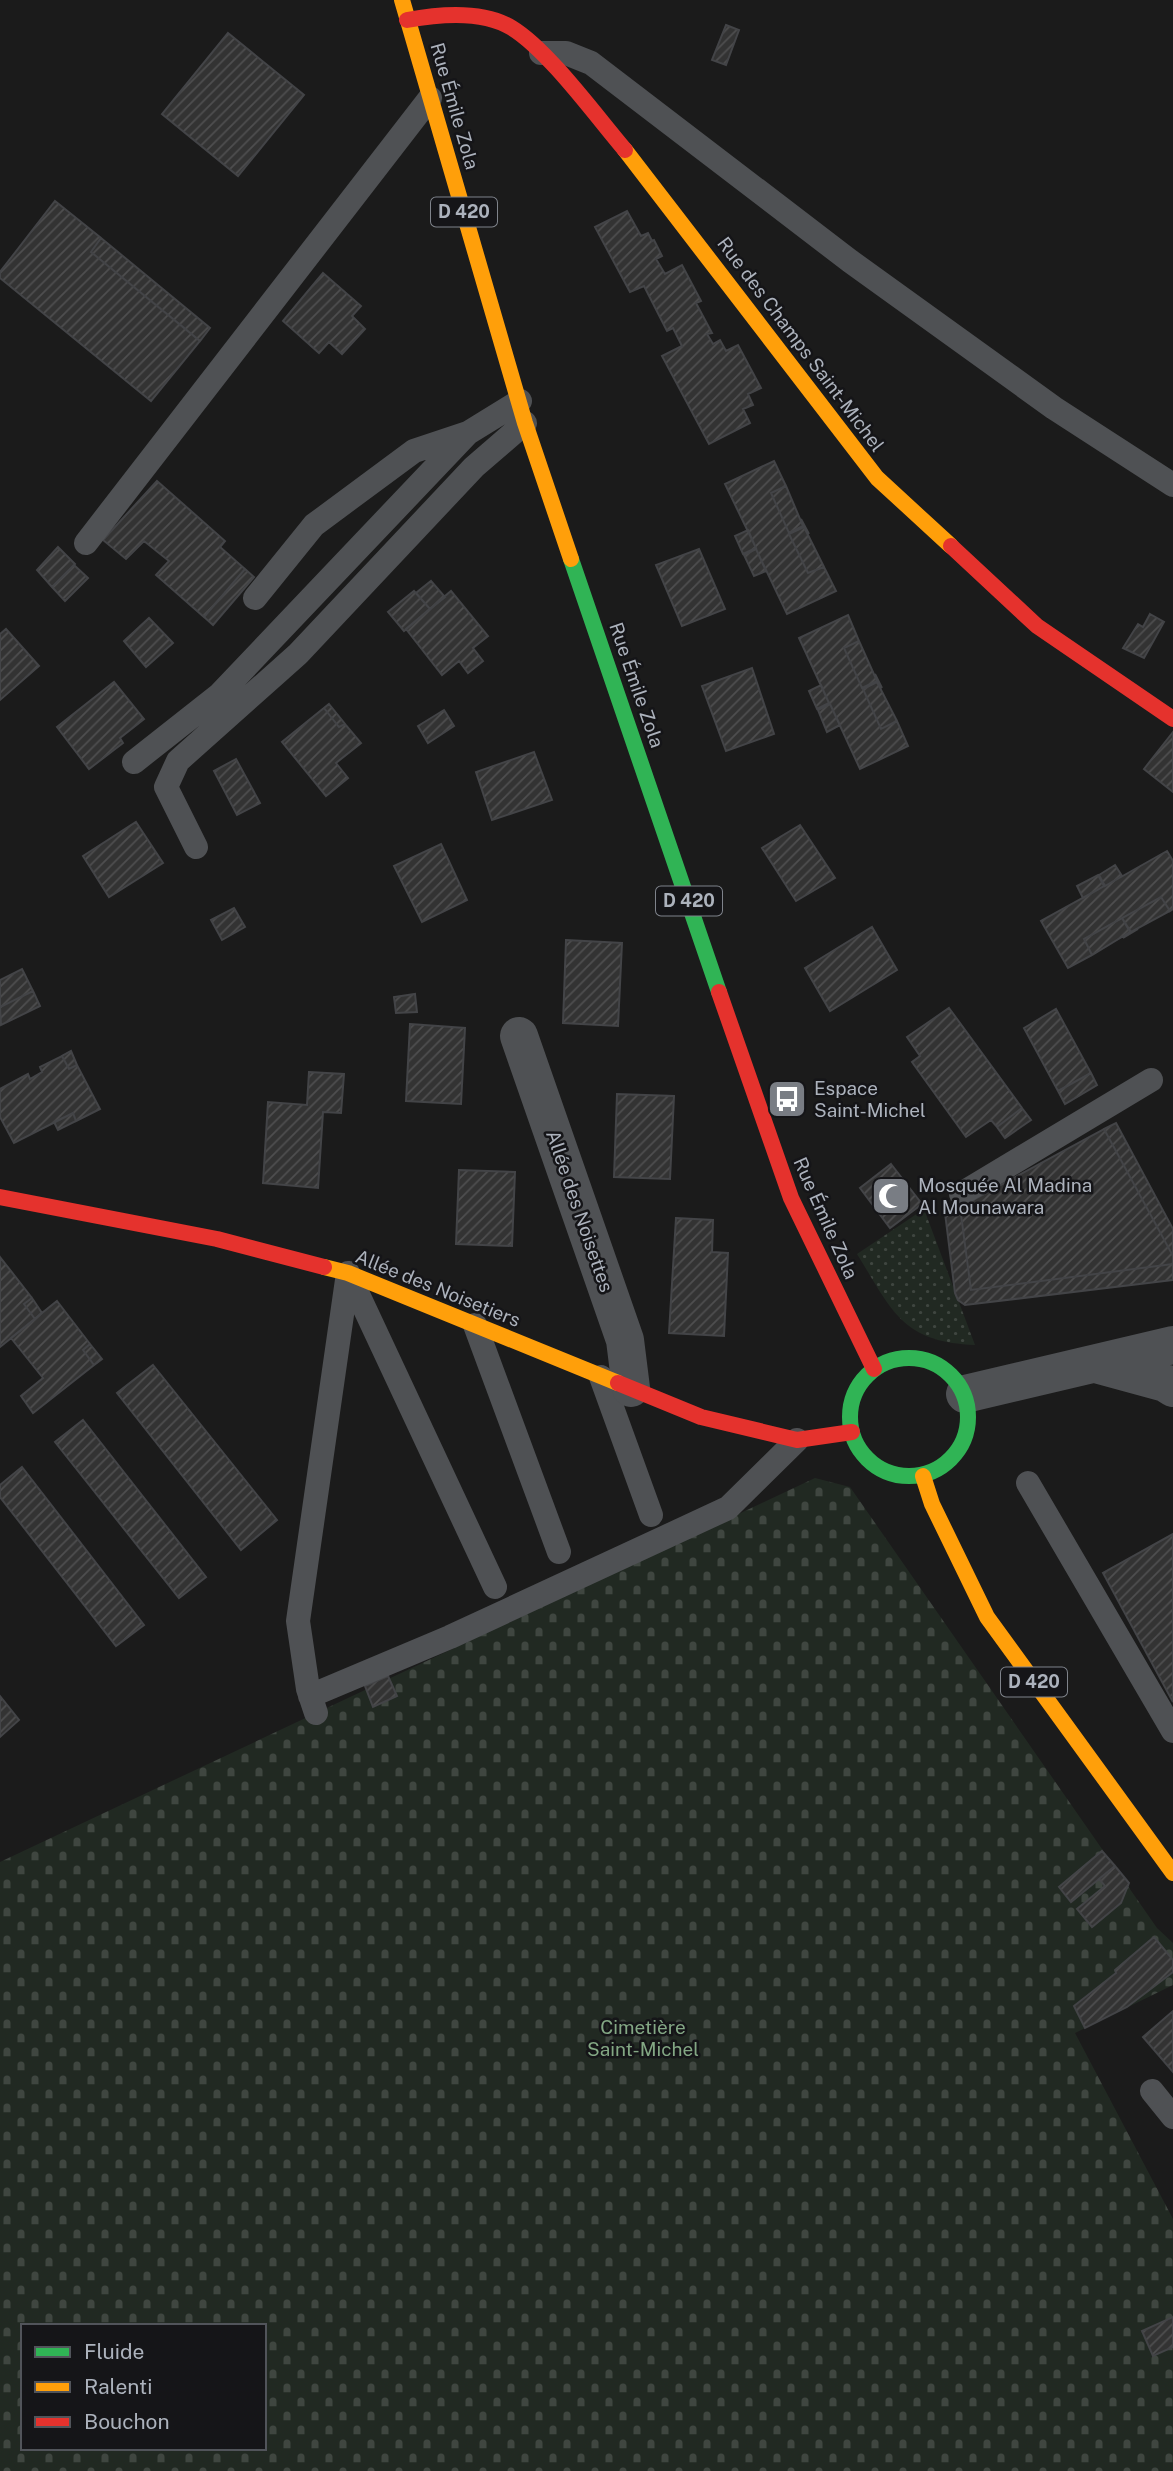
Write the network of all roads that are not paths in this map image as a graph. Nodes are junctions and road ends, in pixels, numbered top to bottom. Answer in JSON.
{"nodes":[{"id":1,"x":402,"y":0,"type":"edge"},
{"id":2,"x":407,"y":20,"type":"junction"},
{"id":3,"x":541,"y":53,"type":"junction"},
{"id":4,"x":430,"y":98,"type":"junction"},
{"id":5,"x":522,"y":412,"type":"junction"},
{"id":6,"x":468,"y":433,"type":"junction"},
{"id":7,"x":1173,"y":485,"type":"edge"},
{"id":8,"x":86,"y":543,"type":"dead end"},
{"id":9,"x":255,"y":598,"type":"dead end"},
{"id":10,"x":1173,"y":719,"type":"edge"},
{"id":11,"x":134,"y":762,"type":"dead end"},
{"id":12,"x":196,"y":847,"type":"dead end"},
{"id":13,"x":519,"y":1036,"type":"dead end"},
{"id":14,"x":1152,"y":1080,"type":"dead end"},
{"id":15,"x":961,"y":1194,"type":"dead end"},
{"id":16,"x":0,"y":1197,"type":"edge"},
{"id":17,"x":348,"y":1273,"type":"junction"},
{"id":18,"x":475,"y":1325,"type":"junction"},
{"id":19,"x":1173,"y":1345,"type":"edge"},
{"id":20,"x":1097,"y":1364,"type":"junction"},
{"id":21,"x":874,"y":1369,"type":"junction"},
{"id":22,"x":616,"y":1382,"type":"junction"},
{"id":23,"x":1173,"y":1388,"type":"edge"},
{"id":24,"x":965,"y":1394,"type":"junction"},
{"id":25,"x":852,"y":1433,"type":"junction"},
{"id":26,"x":797,"y":1440,"type":"junction"},
{"id":27,"x":923,"y":1476,"type":"junction"},
{"id":28,"x":1028,"y":1483,"type":"dead end"},
{"id":29,"x":651,"y":1515,"type":"dead end"},
{"id":30,"x":559,"y":1552,"type":"dead end"},
{"id":31,"x":495,"y":1587,"type":"dead end"},
{"id":32,"x":1173,"y":1731,"type":"edge"},
{"id":33,"x":1173,"y":1873,"type":"edge"},
{"id":34,"x":1152,"y":2091,"type":"dead end"},
{"id":35,"x":1173,"y":2117,"type":"edge"}],
"edges":[{"from":1,"to":2,"type":"main road","name":"Rue Émile Zola","number":"D 420"},
{"from":2,"to":3,"type":"main road","name":"Rue des Champs Saint-Michel"},
{"from":2,"to":4,"type":"main road","name":"Rue Émile Zola","number":"D 420"},
{"from":3,"to":7,"type":"lane"},
{"from":3,"to":10,"type":"main road","name":"Rue des Champs Saint-Michel"},
{"from":4,"to":5,"type":"main road","name":"Rue Émile Zola","number":"D 420"},
{"from":4,"to":8,"type":"lane"},
{"from":5,"to":6,"type":"lane"},
{"from":5,"to":12,"type":"lane"},
{"from":5,"to":21,"type":"main road","name":"Rue Émile Zola","number":"D 420"},
{"from":6,"to":9,"type":"lane"},
{"from":6,"to":11,"type":"lane"},
{"from":13,"to":22,"type":"street","name":"Allée des Noisettes"},
{"from":14,"to":15,"type":"lane"},
{"from":16,"to":17,"type":"main road","name":"Allée des Noisetiers"},
{"from":17,"to":18,"type":"main road","name":"Allée des Noisetiers"},
{"from":17,"to":26,"type":"lane"},
{"from":17,"to":31,"type":"lane"},
{"from":18,"to":22,"type":"main road","name":"Allée des Noisetiers"},
{"from":18,"to":30,"type":"lane"},
{"from":19,"to":20,"type":"street"},
{"from":20,"to":23,"type":"street"},
{"from":20,"to":24,"type":"street"},
{"from":21,"to":24,"type":"main road"},
{"from":21,"to":25,"type":"main road"},
{"from":22,"to":26,"type":"main road","name":"Allée des Noisetiers"},
{"from":22,"to":29,"type":"lane"},
{"from":24,"to":27,"type":"main road"},
{"from":25,"to":26,"type":"main road","name":"Allée des Noisetiers"},
{"from":25,"to":27,"type":"main road"},
{"from":27,"to":33,"type":"main road","number":"D 420"},
{"from":28,"to":32,"type":"lane"},
{"from":34,"to":35,"type":"lane"}]}
